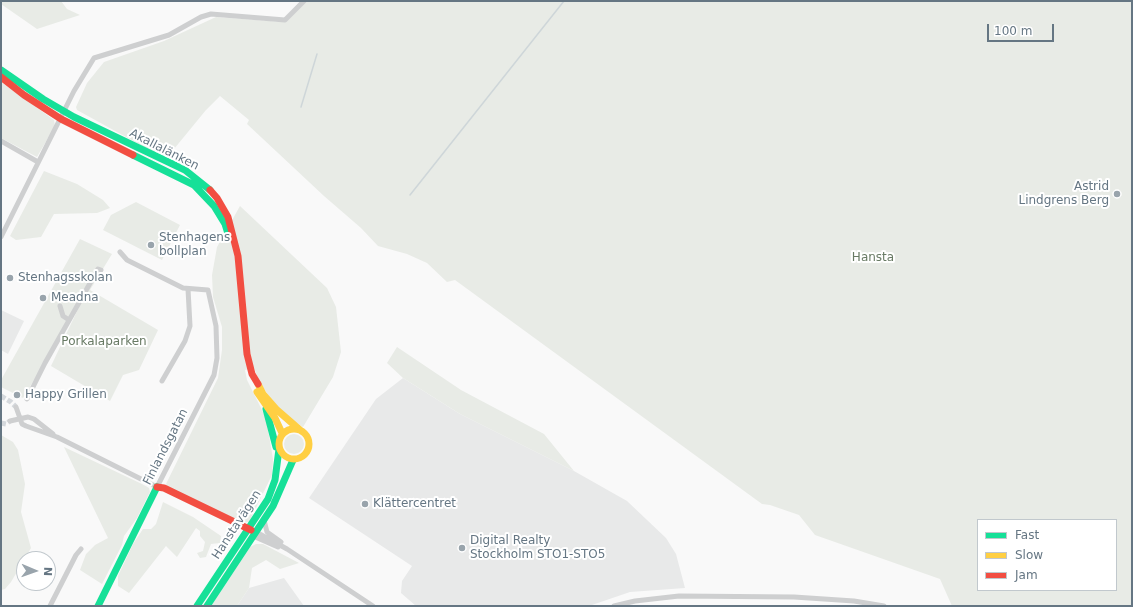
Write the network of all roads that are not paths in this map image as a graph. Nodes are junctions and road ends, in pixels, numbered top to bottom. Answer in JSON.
{"nodes":[{"id":1,"x":304,"y":1,"type":"edge"},
{"id":2,"x":1,"y":70,"type":"edge"},
{"id":3,"x":1,"y":77,"type":"edge"},
{"id":4,"x":64,"y":112,"type":"junction"},
{"id":5,"x":61,"y":119,"type":"junction"},
{"id":6,"x":1,"y":141,"type":"edge"},
{"id":7,"x":38,"y":162,"type":"junction"},
{"id":8,"x":1,"y":237,"type":"edge"},
{"id":9,"x":120,"y":252,"type":"dead end"},
{"id":10,"x":101,"y":270,"type":"dead end"},
{"id":11,"x":188,"y":289,"type":"junction"},
{"id":12,"x":60,"y":306,"type":"dead end"},
{"id":13,"x":69,"y":320,"type":"junction"},
{"id":14,"x":162,"y":381,"type":"dead end"},
{"id":15,"x":27,"y":399,"type":"dead end"},
{"id":16,"x":265,"y":406,"type":"junction"},
{"id":17,"x":16,"y":407,"type":"tunnel mouth"},
{"id":18,"x":20,"y":419,"type":"junction"},
{"id":19,"x":10,"y":421,"type":"tunnel mouth"},
{"id":20,"x":300,"y":430,"type":"junction"},
{"id":21,"x":282,"y":433,"type":"junction"},
{"id":22,"x":57,"y":437,"type":"junction"},
{"id":23,"x":279,"y":449,"type":"junction"},
{"id":24,"x":278,"y":459,"type":"junction"},
{"id":25,"x":293,"y":460,"type":"junction"},
{"id":26,"x":157,"y":487,"type":"junction"},
{"id":27,"x":264,"y":520,"type":"junction"},
{"id":28,"x":247,"y":531,"type":"junction"},
{"id":29,"x":255,"y":534,"type":"junction"},
{"id":30,"x":81,"y":549,"type":"dead end"},
{"id":31,"x":287,"y":549,"type":"junction"},
{"id":32,"x":295,"y":555,"type":"junction"},
{"id":33,"x":635,"y":603,"type":"edge"},
{"id":34,"x":50,"y":606,"type":"edge"},
{"id":35,"x":98,"y":606,"type":"edge"},
{"id":36,"x":197,"y":606,"type":"edge"},
{"id":37,"x":207,"y":606,"type":"edge"},
{"id":38,"x":372,"y":606,"type":"edge"},
{"id":39,"x":614,"y":606,"type":"edge"},
{"id":40,"x":884,"y":606,"type":"edge"}],
"edges":[{"from":1,"to":4,"type":"street"},
{"from":2,"to":4,"type":"main road","name":"Akallalänken"},
{"from":3,"to":5,"type":"main road","name":"Akallalänken"},
{"from":4,"to":5,"type":"street"},
{"from":4,"to":20,"type":"main road","name":"Akallalänken"},
{"from":5,"to":7,"type":"street"},
{"from":5,"to":16,"type":"main road","name":"Akallalänken"},
{"from":6,"to":7,"type":"street"},
{"from":7,"to":8,"type":"street"},
{"from":9,"to":11,"type":"street"},
{"from":10,"to":13,"type":"street"},
{"from":11,"to":14,"type":"street"},
{"from":11,"to":26,"type":"street","name":"Finlandsgatan"},
{"from":12,"to":13,"type":"street"},
{"from":13,"to":15,"type":"street"},
{"from":16,"to":21,"type":"main road","name":"Akallalänken"},
{"from":16,"to":24,"type":"main road"},
{"from":17,"to":18,"type":"street"},
{"from":18,"to":19,"type":"street"},
{"from":18,"to":22,"type":"street"},
{"from":18,"to":22,"type":"street"},
{"from":20,"to":21,"type":"main road"},
{"from":20,"to":25,"type":"main road"},
{"from":21,"to":23,"type":"main road"},
{"from":22,"to":26,"type":"street"},
{"from":23,"to":24,"type":"main road","name":"Hanstavägen"},
{"from":23,"to":25,"type":"main road"},
{"from":24,"to":28,"type":"main road","name":"Hanstavägen"},
{"from":25,"to":27,"type":"main road","name":"Hanstavägen"},
{"from":26,"to":28,"type":"main road"},
{"from":26,"to":35,"type":"main road","name":"Finlandsgatan"},
{"from":27,"to":29,"type":"main road","name":"Hanstavägen"},
{"from":27,"to":31,"type":"street"},
{"from":28,"to":29,"type":"main road"},
{"from":28,"to":36,"type":"main road","name":"Hanstavägen"},
{"from":29,"to":31,"type":"street"},
{"from":29,"to":32,"type":"street"},
{"from":29,"to":37,"type":"main road","name":"Hanstavägen"},
{"from":30,"to":34,"type":"street"},
{"from":31,"to":32,"type":"street"},
{"from":32,"to":38,"type":"street"},
{"from":33,"to":39,"type":"street"},
{"from":33,"to":40,"type":"street"}]}
